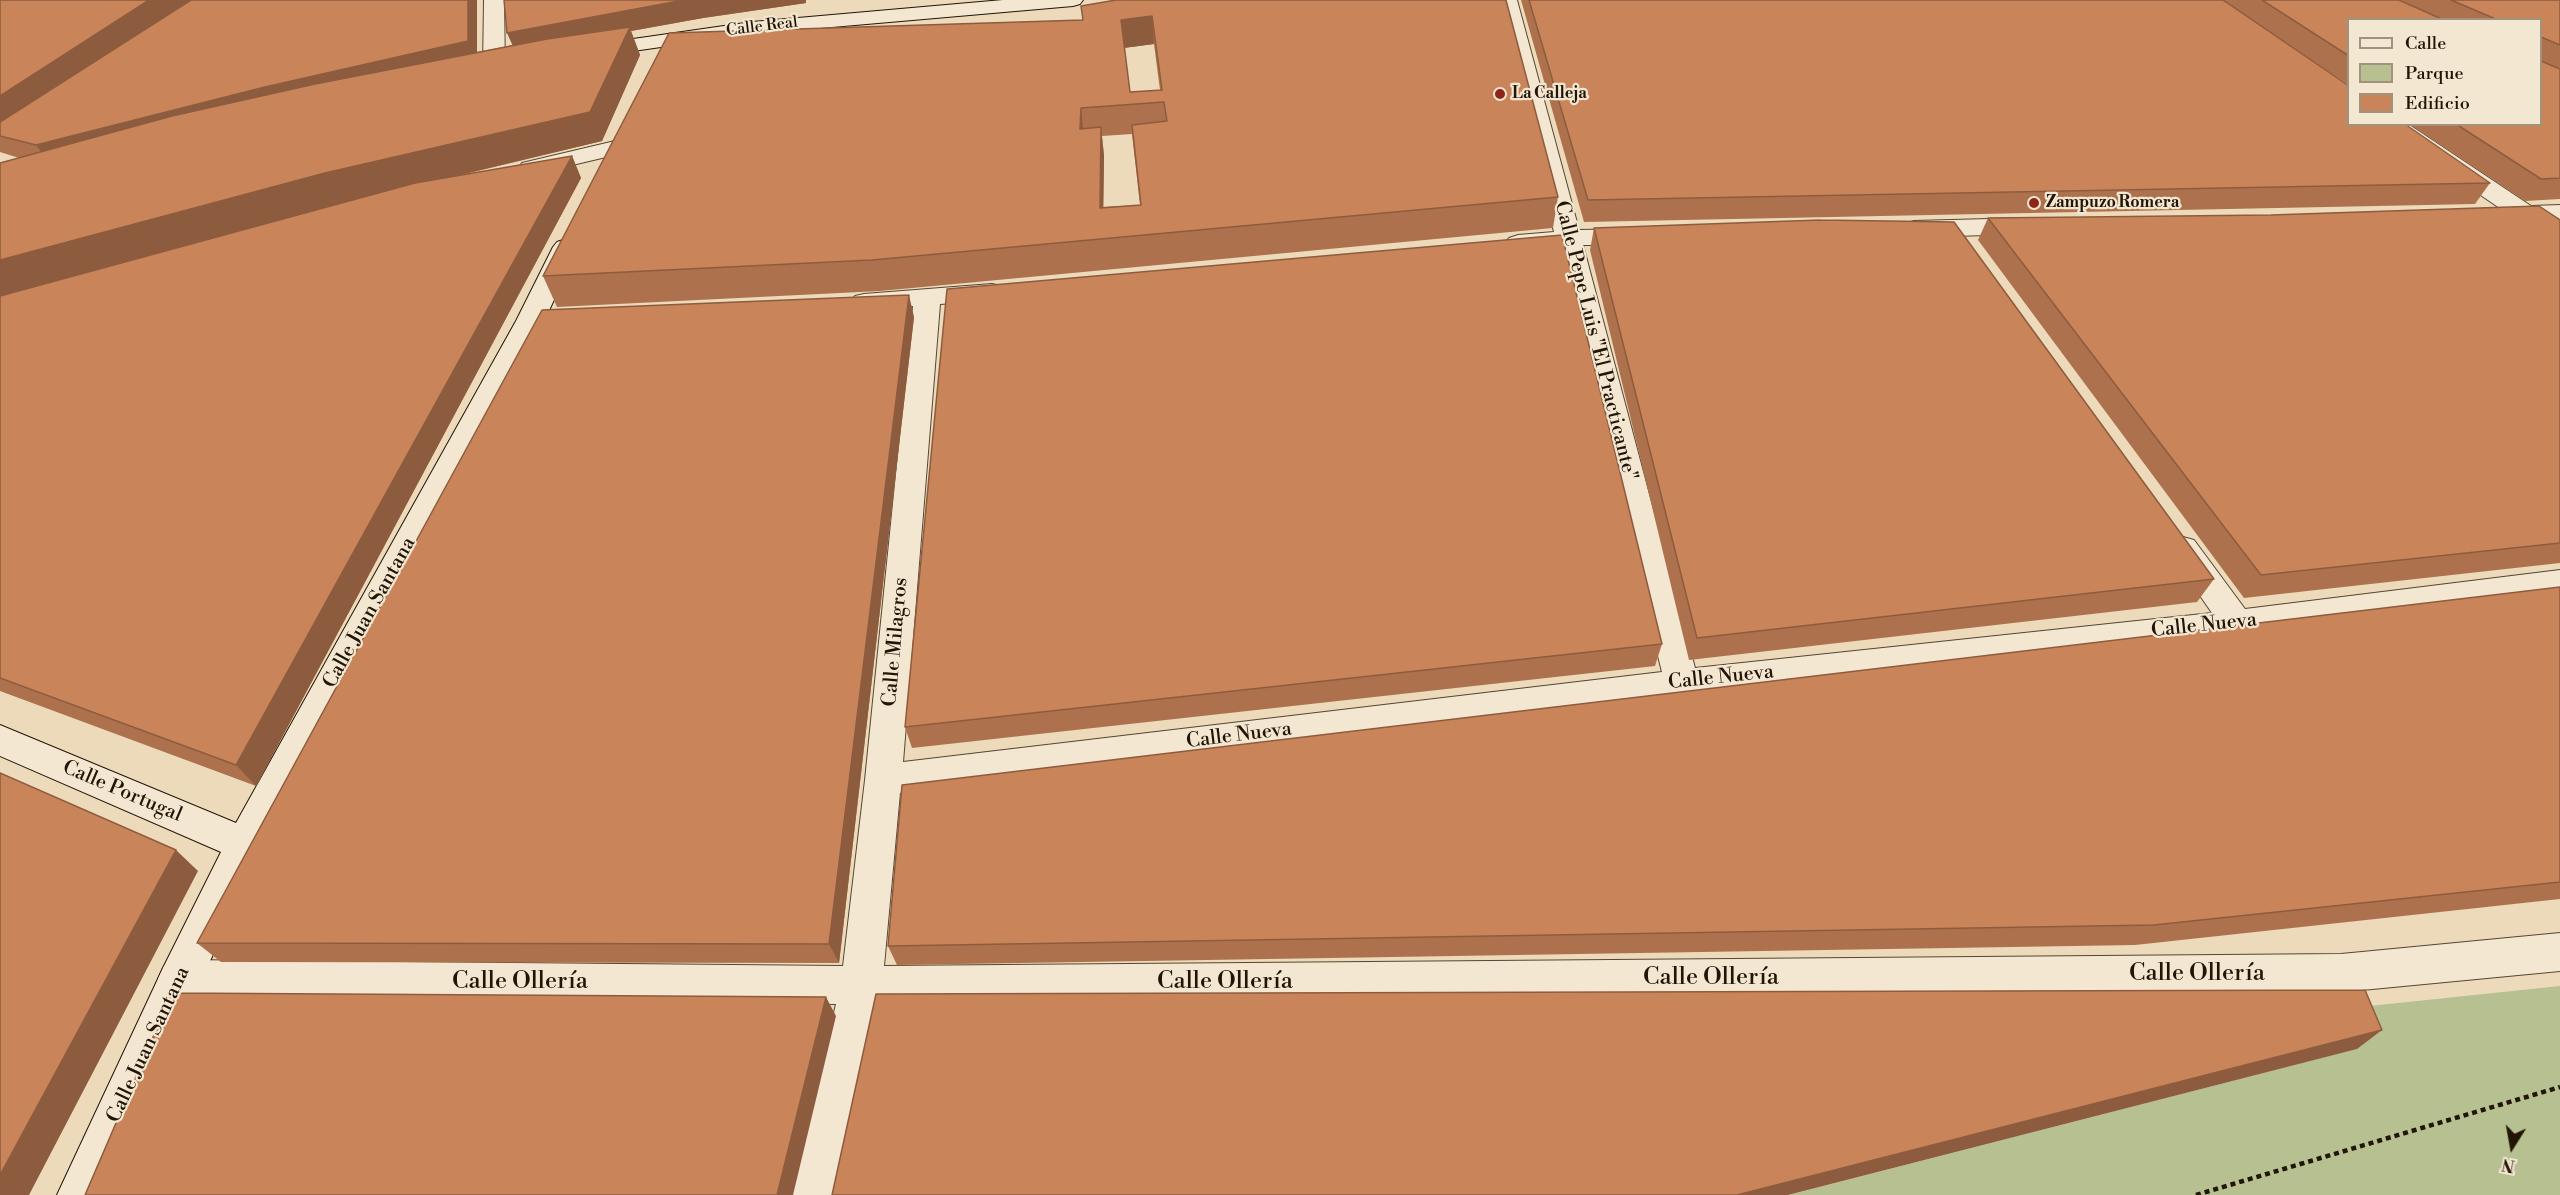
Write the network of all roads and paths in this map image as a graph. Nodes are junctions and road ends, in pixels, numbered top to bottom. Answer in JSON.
{"nodes":[{"id":1,"x":494,"y":0,"type":"edge"},
{"id":2,"x":1073,"y":0,"type":"edge"},
{"id":3,"x":1507,"y":0,"type":"edge"},
{"id":4,"x":822,"y":10,"type":"edge"},
{"id":5,"x":573,"y":54,"type":"edge"},
{"id":6,"x":517,"y":64,"type":"edge"},
{"id":7,"x":494,"y":68,"type":"junction"},
{"id":8,"x":472,"y":73,"type":"edge"},
{"id":9,"x":2395,"y":126,"type":"edge"},
{"id":10,"x":510,"y":172,"type":"edge"},
{"id":11,"x":595,"y":189,"type":"edge"},
{"id":12,"x":2560,"y":212,"type":"edge"},
{"id":13,"x":2527,"y":214,"type":"junction"},
{"id":14,"x":2479,"y":215,"type":"edge"},
{"id":15,"x":580,"y":219,"type":"edge"},
{"id":16,"x":2047,"y":226,"type":"edge"},
{"id":17,"x":1951,"y":228,"type":"junction"},
{"id":18,"x":1892,"y":230,"type":"edge"},
{"id":19,"x":1664,"y":236,"type":"edge"},
{"id":20,"x":2560,"y":237,"type":"edge"},
{"id":21,"x":1569,"y":238,"type":"junction"},
{"id":22,"x":1497,"y":245,"type":"edge"},
{"id":23,"x":1972,"y":257,"type":"edge"},
{"id":24,"x":1019,"y":290,"type":"edge"},
{"id":25,"x":927,"y":298,"type":"junction"},
{"id":26,"x":845,"y":303,"type":"edge"},
{"id":27,"x":2167,"y":526,"type":"edge"},
{"id":28,"x":2560,"y":582,"type":"edge"},
{"id":29,"x":2236,"y":623,"type":"junction"},
{"id":30,"x":1682,"y":682,"type":"junction"},
{"id":31,"x":0,"y":740,"type":"edge"},
{"id":32,"x":883,"y":780,"type":"junction"},
{"id":33,"x":244,"y":844,"type":"junction"},
{"id":34,"x":2560,"y":952,"type":"edge"},
{"id":35,"x":179,"y":979,"type":"junction"},
{"id":36,"x":861,"y":985,"type":"junction"},
{"id":37,"x":2560,"y":1087,"type":"edge"},
{"id":38,"x":80,"y":1195,"type":"edge"},
{"id":39,"x":815,"y":1195,"type":"edge"},
{"id":40,"x":2196,"y":1195,"type":"edge"}],
"edges":[{"from":1,"to":7,"type":"street"},
{"from":2,"to":4,"type":"street","name":"Calle Real"},
{"from":3,"to":21,"type":"street","name":"Calle Pepe Luis \"El Practicante\""},
{"from":4,"to":5,"type":"street","name":"Calle Real"},
{"from":6,"to":7,"type":"street"},
{"from":7,"to":8,"type":"street"},
{"from":9,"to":13,"type":"street"},
{"from":10,"to":11,"type":"street"},
{"from":12,"to":13,"type":"street"},
{"from":13,"to":14,"type":"street"},
{"from":13,"to":20,"type":"street"},
{"from":15,"to":33,"type":"street","name":"Calle Juan Santana"},
{"from":16,"to":17,"type":"street"},
{"from":17,"to":18,"type":"street"},
{"from":17,"to":23,"type":"street"},
{"from":19,"to":21,"type":"street"},
{"from":21,"to":22,"type":"street"},
{"from":21,"to":30,"type":"street","name":"Calle Pepe Luis \"El Practicante\""},
{"from":24,"to":25,"type":"street"},
{"from":25,"to":26,"type":"street"},
{"from":25,"to":32,"type":"street","name":"Calle Milagros"},
{"from":27,"to":29,"type":"street"},
{"from":28,"to":29,"type":"street","name":"Calle Nueva"},
{"from":29,"to":30,"type":"street","name":"Calle Nueva"},
{"from":30,"to":32,"type":"street","name":"Calle Nueva"},
{"from":31,"to":33,"type":"street","name":"Calle Portugal"},
{"from":32,"to":36,"type":"street","name":"Calle Milagros"},
{"from":33,"to":35,"type":"street","name":"Calle Juan Santana"},
{"from":34,"to":36,"type":"street","name":"Calle Ollería"},
{"from":35,"to":36,"type":"street","name":"Calle Ollería"},
{"from":35,"to":38,"type":"street","name":"Calle Juan Santana"},
{"from":36,"to":39,"type":"street"},
{"from":37,"to":40,"type":"path"}]}
